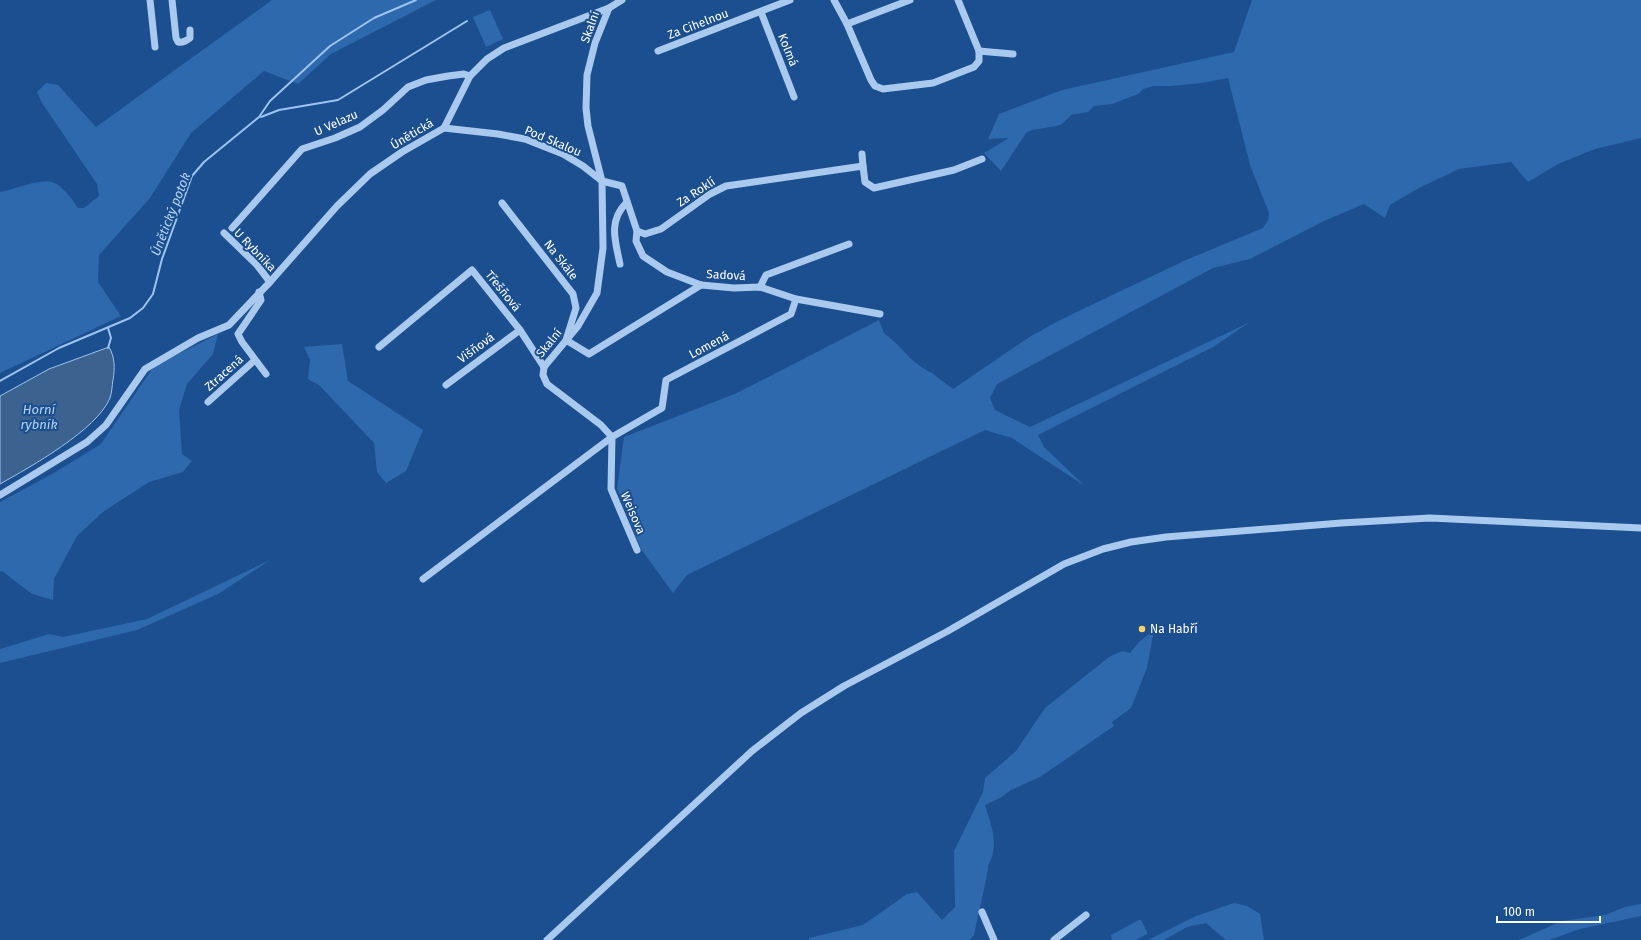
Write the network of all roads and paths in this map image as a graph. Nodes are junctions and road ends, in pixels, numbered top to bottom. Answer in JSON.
{"nodes":[{"id":1,"x":150,"y":0,"type":"edge"},
{"id":2,"x":172,"y":0,"type":"edge"},
{"id":3,"x":622,"y":0,"type":"edge"},
{"id":4,"x":790,"y":0,"type":"edge"},
{"id":5,"x":834,"y":0,"type":"edge"},
{"id":6,"x":910,"y":0,"type":"edge"},
{"id":7,"x":958,"y":0,"type":"edge"},
{"id":8,"x":609,"y":8,"type":"junction"},
{"id":9,"x":761,"y":12,"type":"junction"},
{"id":10,"x":847,"y":24,"type":"junction"},
{"id":11,"x":190,"y":30,"type":"dead end"},
{"id":12,"x":155,"y":48,"type":"dead end"},
{"id":13,"x":658,"y":51,"type":"dead end"},
{"id":14,"x":979,"y":51,"type":"junction"},
{"id":15,"x":1013,"y":54,"type":"dead end"},
{"id":16,"x":470,"y":76,"type":"junction"},
{"id":17,"x":794,"y":96,"type":"dead end"},
{"id":18,"x":444,"y":128,"type":"junction"},
{"id":19,"x":862,"y":154,"type":"dead end"},
{"id":20,"x":982,"y":159,"type":"dead end"},
{"id":21,"x":864,"y":166,"type":"junction"},
{"id":22,"x":602,"y":181,"type":"junction"},
{"id":23,"x":627,"y":202,"type":"junction"},
{"id":24,"x":502,"y":203,"type":"dead end"},
{"id":25,"x":232,"y":228,"type":"dead end"},
{"id":26,"x":637,"y":231,"type":"junction"},
{"id":27,"x":224,"y":234,"type":"dead end"},
{"id":28,"x":849,"y":244,"type":"dead end"},
{"id":29,"x":620,"y":264,"type":"dead end"},
{"id":30,"x":270,"y":282,"type":"junction"},
{"id":31,"x":701,"y":285,"type":"junction"},
{"id":32,"x":760,"y":287,"type":"junction"},
{"id":33,"x":259,"y":292,"type":"junction"},
{"id":34,"x":796,"y":299,"type":"junction"},
{"id":35,"x":880,"y":314,"type":"dead end"},
{"id":36,"x":520,"y":330,"type":"junction"},
{"id":37,"x":566,"y":340,"type":"junction"},
{"id":38,"x":379,"y":347,"type":"dead end"},
{"id":39,"x":255,"y":360,"type":"junction"},
{"id":40,"x":544,"y":367,"type":"junction"},
{"id":41,"x":266,"y":374,"type":"dead end"},
{"id":42,"x":446,"y":385,"type":"dead end"},
{"id":43,"x":208,"y":402,"type":"dead end"},
{"id":44,"x":612,"y":437,"type":"junction"},
{"id":45,"x":0,"y":495,"type":"edge"},
{"id":46,"x":1641,"y":528,"type":"edge"},
{"id":47,"x":637,"y":550,"type":"dead end"},
{"id":48,"x":423,"y":579,"type":"dead end"},
{"id":49,"x":982,"y":912,"type":"dead end"},
{"id":50,"x":1086,"y":915,"type":"dead end"},
{"id":51,"x":547,"y":940,"type":"edge"},
{"id":52,"x":994,"y":940,"type":"edge"},
{"id":53,"x":1054,"y":940,"type":"edge"}],
"edges":[{"from":1,"to":12,"type":"street"},
{"from":2,"to":11,"type":"street"},
{"from":3,"to":8,"type":"street","name":"Únětická"},
{"from":4,"to":9,"type":"street","name":"Za Cihelnou"},
{"from":5,"to":10,"type":"street"},
{"from":6,"to":10,"type":"street"},
{"from":7,"to":14,"type":"street"},
{"from":8,"to":16,"type":"street","name":"Únětická"},
{"from":8,"to":22,"type":"street","name":"Skalní"},
{"from":9,"to":13,"type":"street","name":"Za Cihelnou"},
{"from":9,"to":17,"type":"street","name":"Kolmá"},
{"from":10,"to":14,"type":"street"},
{"from":14,"to":15,"type":"street"},
{"from":16,"to":18,"type":"street","name":"Únětická"},
{"from":16,"to":25,"type":"street","name":"U Velazu"},
{"from":18,"to":22,"type":"street","name":"Pod Skalou"},
{"from":18,"to":30,"type":"street","name":"Únětická"},
{"from":19,"to":21,"type":"street"},
{"from":20,"to":21,"type":"street"},
{"from":21,"to":26,"type":"street","name":"Za Roklí"},
{"from":22,"to":23,"type":"street"},
{"from":22,"to":37,"type":"street","name":"Skalní"},
{"from":23,"to":26,"type":"street"},
{"from":23,"to":29,"type":"street"},
{"from":24,"to":37,"type":"street","name":"Na Skále"},
{"from":26,"to":31,"type":"street"},
{"from":27,"to":30,"type":"street","name":"U Rybníka"},
{"from":28,"to":32,"type":"street","name":"Sadová"},
{"from":30,"to":33,"type":"street","name":"Únětická"},
{"from":31,"to":32,"type":"street","name":"Sadová"},
{"from":31,"to":37,"type":"street","name":"Sadová"},
{"from":32,"to":34,"type":"street"},
{"from":33,"to":39,"type":"street","name":"Ztracená"},
{"from":33,"to":45,"type":"street","name":"Únětická"},
{"from":34,"to":35,"type":"street"},
{"from":34,"to":44,"type":"street","name":"Lomená"},
{"from":36,"to":38,"type":"street","name":"Třešňová"},
{"from":36,"to":40,"type":"street","name":"Třešňová"},
{"from":36,"to":42,"type":"street","name":"Višňová"},
{"from":37,"to":40,"type":"street","name":"Skalní"},
{"from":39,"to":41,"type":"street","name":"Ztracená"},
{"from":39,"to":43,"type":"street","name":"Ztracená"},
{"from":40,"to":44,"type":"street","name":"Skalní"},
{"from":44,"to":47,"type":"street","name":"Weisova"},
{"from":44,"to":48,"type":"street"},
{"from":46,"to":51,"type":"street"},
{"from":49,"to":52,"type":"street"},
{"from":50,"to":53,"type":"street"}]}
